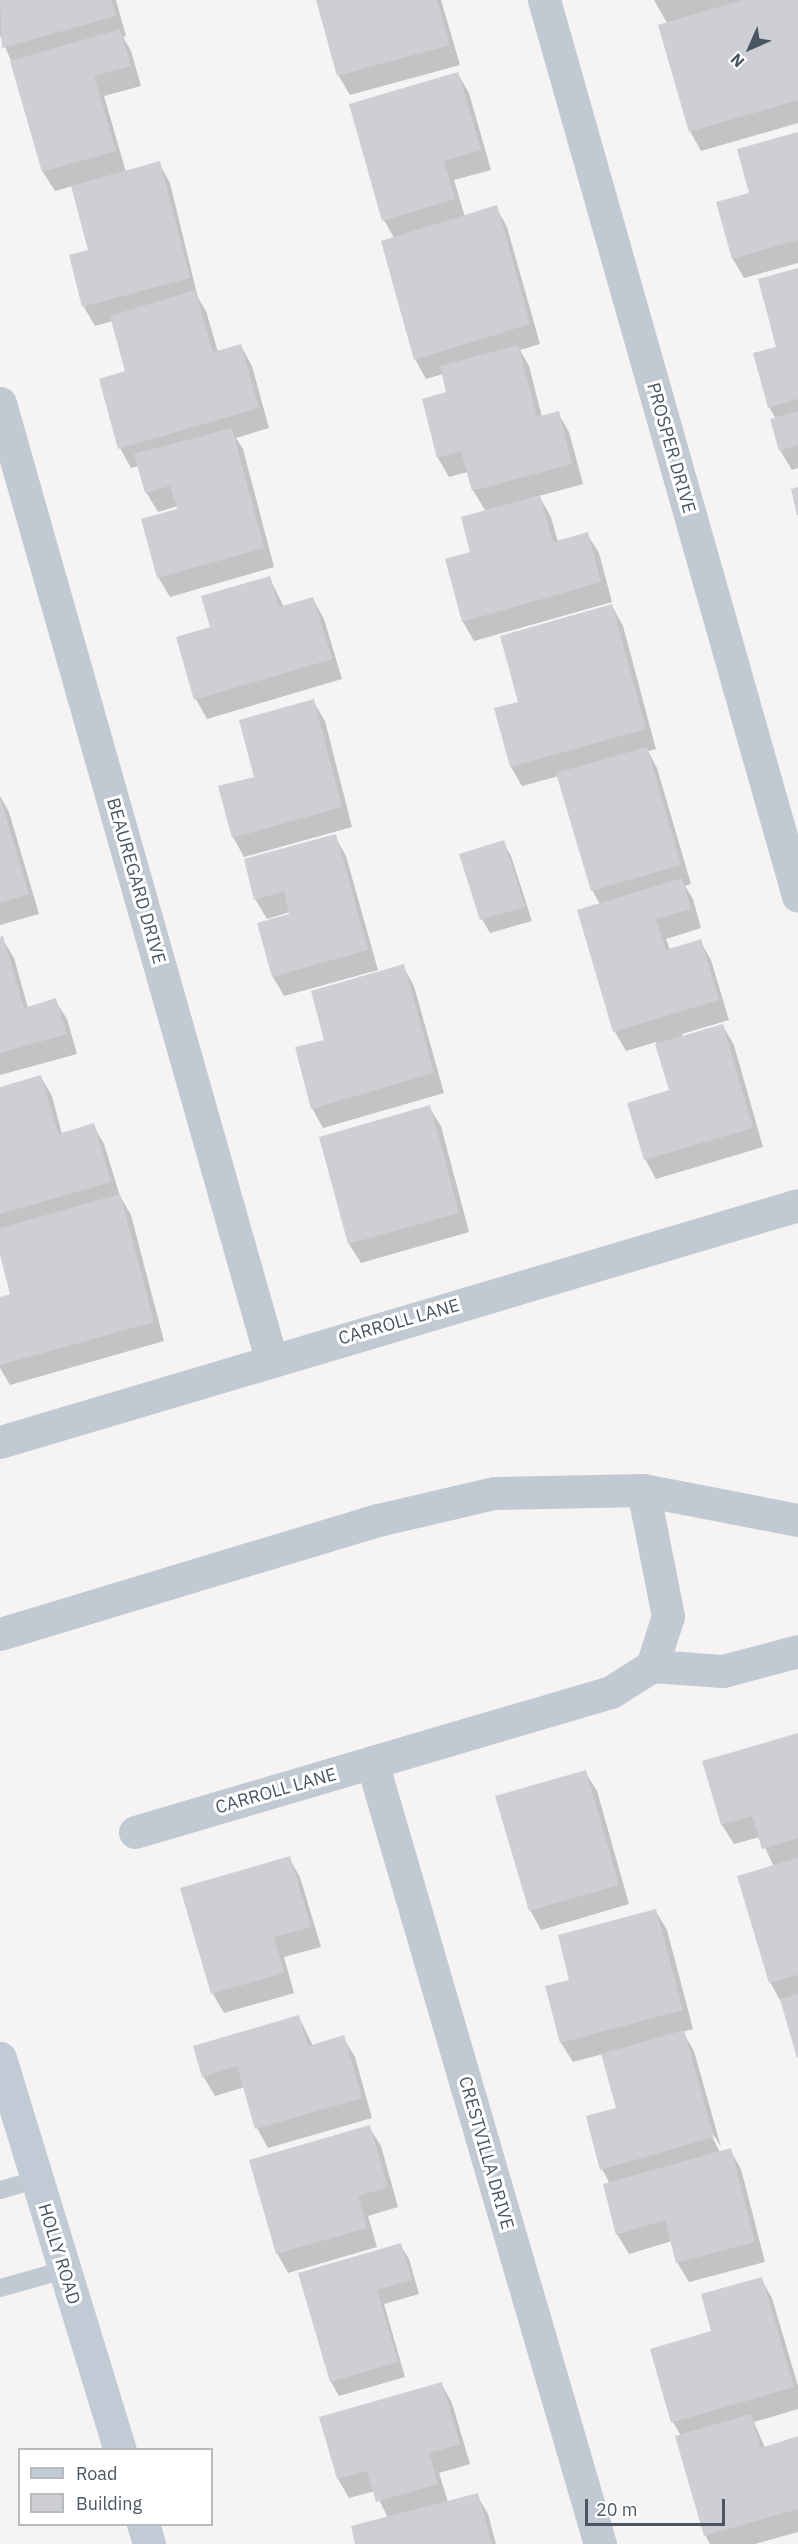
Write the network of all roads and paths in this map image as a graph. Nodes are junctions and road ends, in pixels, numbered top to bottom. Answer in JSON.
{"nodes":[{"id":1,"x":544,"y":0,"type":"edge"},
{"id":2,"x":0,"y":403,"type":"edge"},
{"id":3,"x":798,"y":896,"type":"edge"},
{"id":4,"x":798,"y":1205,"type":"edge"},
{"id":5,"x":272,"y":1359,"type":"junction"},
{"id":6,"x":0,"y":1442,"type":"edge"},
{"id":7,"x":643,"y":1490,"type":"junction"},
{"id":8,"x":798,"y":1520,"type":"edge"},
{"id":9,"x":0,"y":1634,"type":"edge"},
{"id":10,"x":798,"y":1651,"type":"edge"},
{"id":11,"x":652,"y":1666,"type":"junction"},
{"id":12,"x":372,"y":1762,"type":"junction"},
{"id":13,"x":135,"y":1832,"type":"dead end"},
{"id":14,"x":1,"y":2063,"type":"edge"},
{"id":15,"x":36,"y":2180,"type":"junction"},
{"id":16,"x":0,"y":2190,"type":"edge"},
{"id":17,"x":64,"y":2270,"type":"junction"},
{"id":18,"x":0,"y":2288,"type":"edge"},
{"id":19,"x":119,"y":2448,"type":"edge"},
{"id":20,"x":144,"y":2526,"type":"edge"},
{"id":21,"x":149,"y":2544,"type":"edge"},
{"id":22,"x":600,"y":2544,"type":"edge"}],
"edges":[{"from":1,"to":3,"type":"street","name":"PROSPER DRIVE"},
{"from":2,"to":5,"type":"street","name":"BEAUREGARD DRIVE"},
{"from":4,"to":5,"type":"street","name":"CARROLL LANE"},
{"from":5,"to":6,"type":"street","name":"CARROLL LANE"},
{"from":7,"to":8,"type":"street"},
{"from":7,"to":9,"type":"street"},
{"from":7,"to":11,"type":"street"},
{"from":10,"to":11,"type":"street"},
{"from":11,"to":12,"type":"street","name":"CARROLL LANE"},
{"from":12,"to":13,"type":"street","name":"CARROLL LANE"},
{"from":12,"to":22,"type":"street","name":"CRESTVILLA DRIVE"},
{"from":14,"to":15,"type":"main road","name":"HOLLY ROAD"},
{"from":15,"to":16,"type":"lane"},
{"from":15,"to":17,"type":"main road","name":"HOLLY ROAD"},
{"from":17,"to":18,"type":"lane"},
{"from":17,"to":19,"type":"main road","name":"HOLLY ROAD"},
{"from":20,"to":21,"type":"main road"}]}
